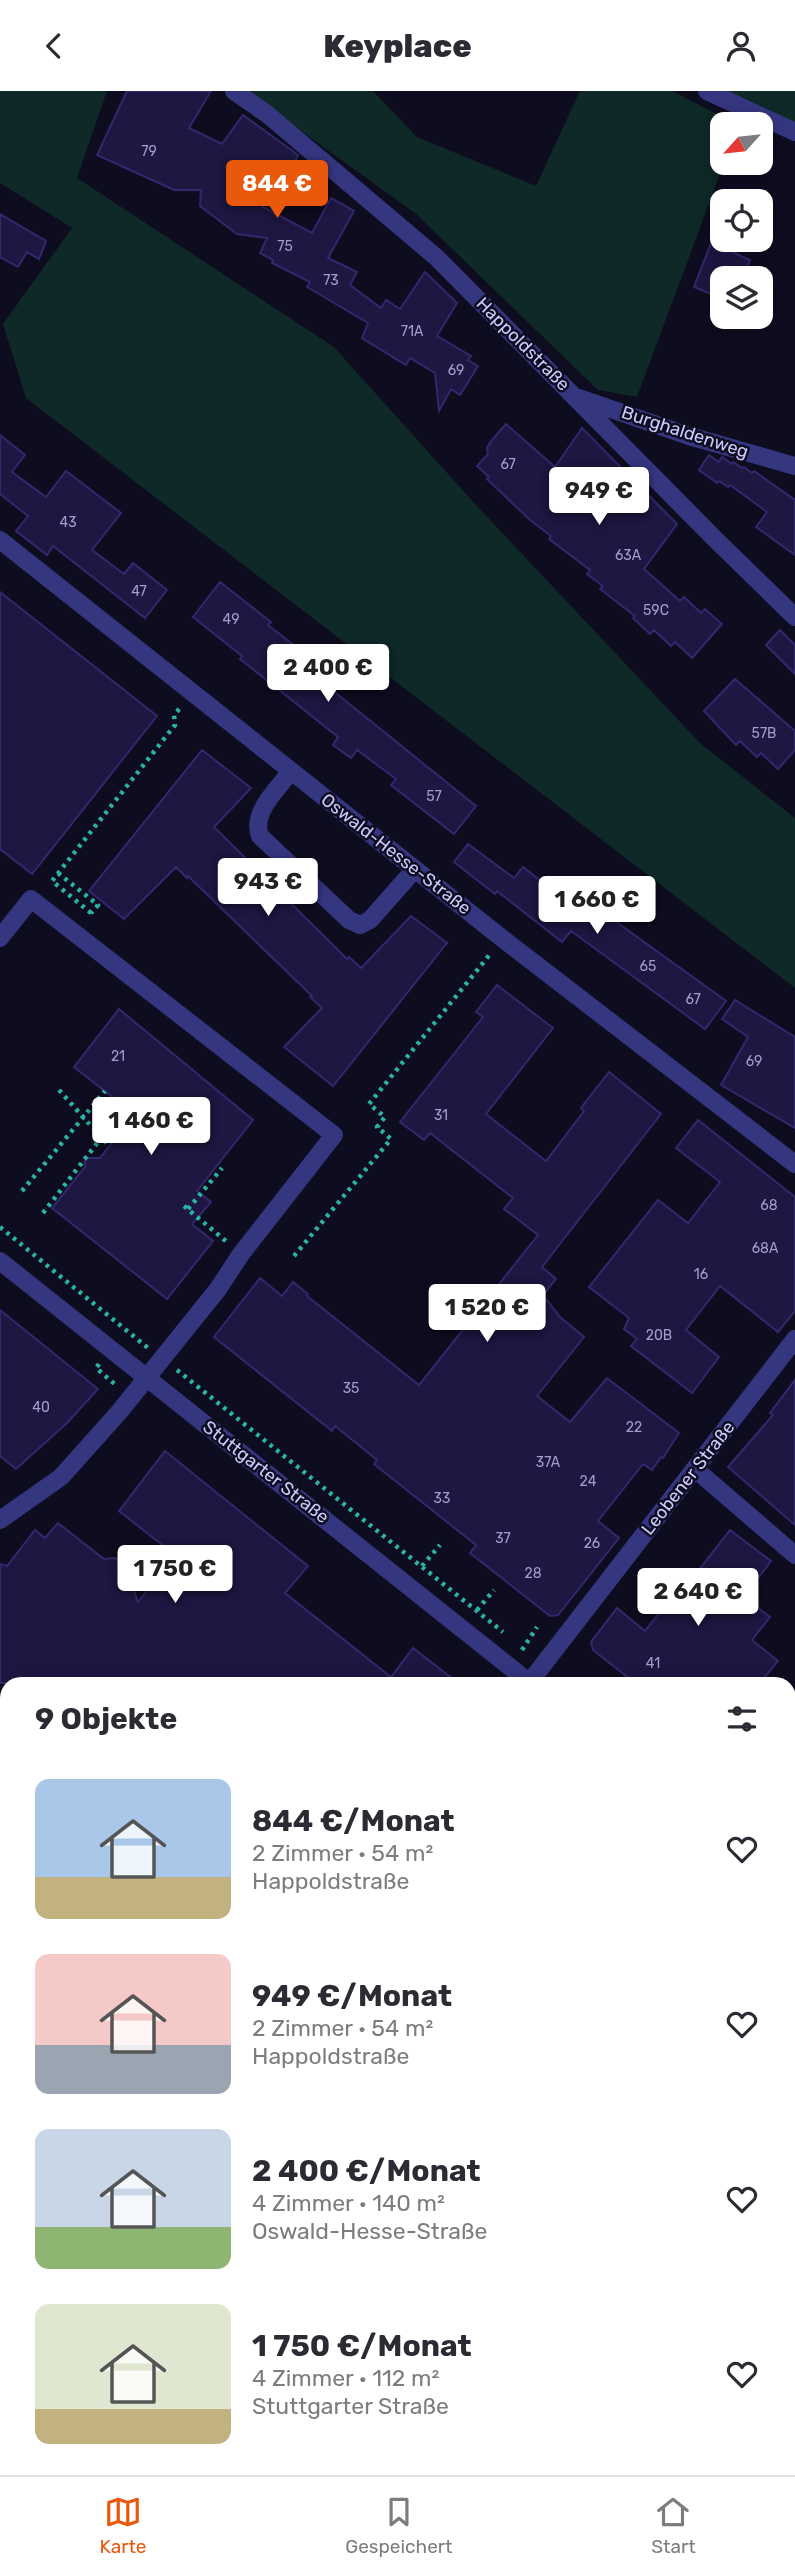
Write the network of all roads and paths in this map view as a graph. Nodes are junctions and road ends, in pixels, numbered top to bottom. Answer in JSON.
{"nodes":[{"id":1,"x":234,"y":91,"type":"edge"},
{"id":2,"x":707,"y":91,"type":"edge"},
{"id":3,"x":795,"y":132,"type":"edge"},
{"id":4,"x":576,"y":397,"type":"junction"},
{"id":5,"x":795,"y":466,"type":"edge"},
{"id":6,"x":0,"y":540,"type":"edge"},
{"id":7,"x":795,"y":617,"type":"edge"},
{"id":8,"x":192,"y":692,"type":"junction"},
{"id":9,"x":291,"y":771,"type":"junction"},
{"id":10,"x":415,"y":869,"type":"junction"},
{"id":11,"x":58,"y":873,"type":"junction"},
{"id":12,"x":98,"y":905,"type":"dead end"},
{"id":13,"x":91,"y":913,"type":"dead end"},
{"id":14,"x":0,"y":937,"type":"edge"},
{"id":15,"x":503,"y":939,"type":"junction"},
{"id":16,"x":59,"y":1090,"type":"dead end"},
{"id":17,"x":104,"y":1091,"type":"dead end"},
{"id":18,"x":122,"y":1111,"type":"dead end"},
{"id":19,"x":83,"y":1117,"type":"junction"},
{"id":20,"x":102,"y":1138,"type":"junction"},
{"id":21,"x":108,"y":1146,"type":"dead end"},
{"id":22,"x":795,"y":1164,"type":"edge"},
{"id":23,"x":222,"y":1168,"type":"dead end"},
{"id":24,"x":22,"y":1191,"type":"dead end"},
{"id":25,"x":43,"y":1213,"type":"dead end"},
{"id":26,"x":0,"y":1227,"type":"edge"},
{"id":27,"x":241,"y":1254,"type":"junction"},
{"id":28,"x":295,"y":1256,"type":"dead end"},
{"id":29,"x":0,"y":1261,"type":"edge"},
{"id":30,"x":795,"y":1339,"type":"edge"},
{"id":31,"x":163,"y":1360,"type":"junction"},
{"id":32,"x":148,"y":1379,"type":"junction"},
{"id":33,"x":695,"y":1469,"type":"junction"},
{"id":34,"x":0,"y":1520,"type":"edge"},
{"id":35,"x":440,"y":1545,"type":"dead end"},
{"id":36,"x":795,"y":1555,"type":"edge"},
{"id":37,"x":422,"y":1566,"type":"junction"},
{"id":38,"x":494,"y":1590,"type":"dead end"},
{"id":39,"x":477,"y":1611,"type":"junction"},
{"id":40,"x":496,"y":1625,"type":"dead end"},
{"id":41,"x":523,"y":1677,"type":"edge"},
{"id":42,"x":535,"y":1677,"type":"edge"}],
"edges":[{"from":1,"to":4,"type":"street","name":"Happoldstraße"},
{"from":2,"to":3,"type":"street"},
{"from":4,"to":5,"type":"street","name":"Burghaldenweg"},
{"from":4,"to":7,"type":"street","name":"Happoldstraße"},
{"from":6,"to":8,"type":"street","name":"Oswald-Hesse-Straße"},
{"from":8,"to":9,"type":"street","name":"Oswald-Hesse-Straße"},
{"from":8,"to":11,"type":"path"},
{"from":9,"to":10,"type":"street","name":"Oswald-Hesse-Straße"},
{"from":9,"to":10,"type":"street"},
{"from":10,"to":15,"type":"street","name":"Oswald-Hesse-Straße"},
{"from":11,"to":12,"type":"path"},
{"from":11,"to":13,"type":"path"},
{"from":14,"to":27,"type":"street"},
{"from":15,"to":22,"type":"street","name":"Oswald-Hesse-Straße"},
{"from":15,"to":28,"type":"path"},
{"from":16,"to":19,"type":"path"},
{"from":17,"to":19,"type":"path"},
{"from":18,"to":20,"type":"path"},
{"from":19,"to":20,"type":"path"},
{"from":19,"to":24,"type":"path"},
{"from":20,"to":21,"type":"path"},
{"from":20,"to":25,"type":"path"},
{"from":23,"to":27,"type":"path"},
{"from":26,"to":31,"type":"path"},
{"from":27,"to":31,"type":"street"},
{"from":29,"to":32,"type":"street","name":"Stuttgarter Straße"},
{"from":30,"to":33,"type":"street","name":"Leobener Straße"},
{"from":31,"to":32,"type":"street"},
{"from":31,"to":37,"type":"path"},
{"from":32,"to":34,"type":"street"},
{"from":32,"to":41,"type":"street","name":"Stuttgarter Straße"},
{"from":33,"to":36,"type":"street"},
{"from":33,"to":42,"type":"street","name":"Leobener Straße"},
{"from":35,"to":37,"type":"path"},
{"from":37,"to":39,"type":"path"},
{"from":38,"to":39,"type":"path"},
{"from":39,"to":40,"type":"path"}]}
